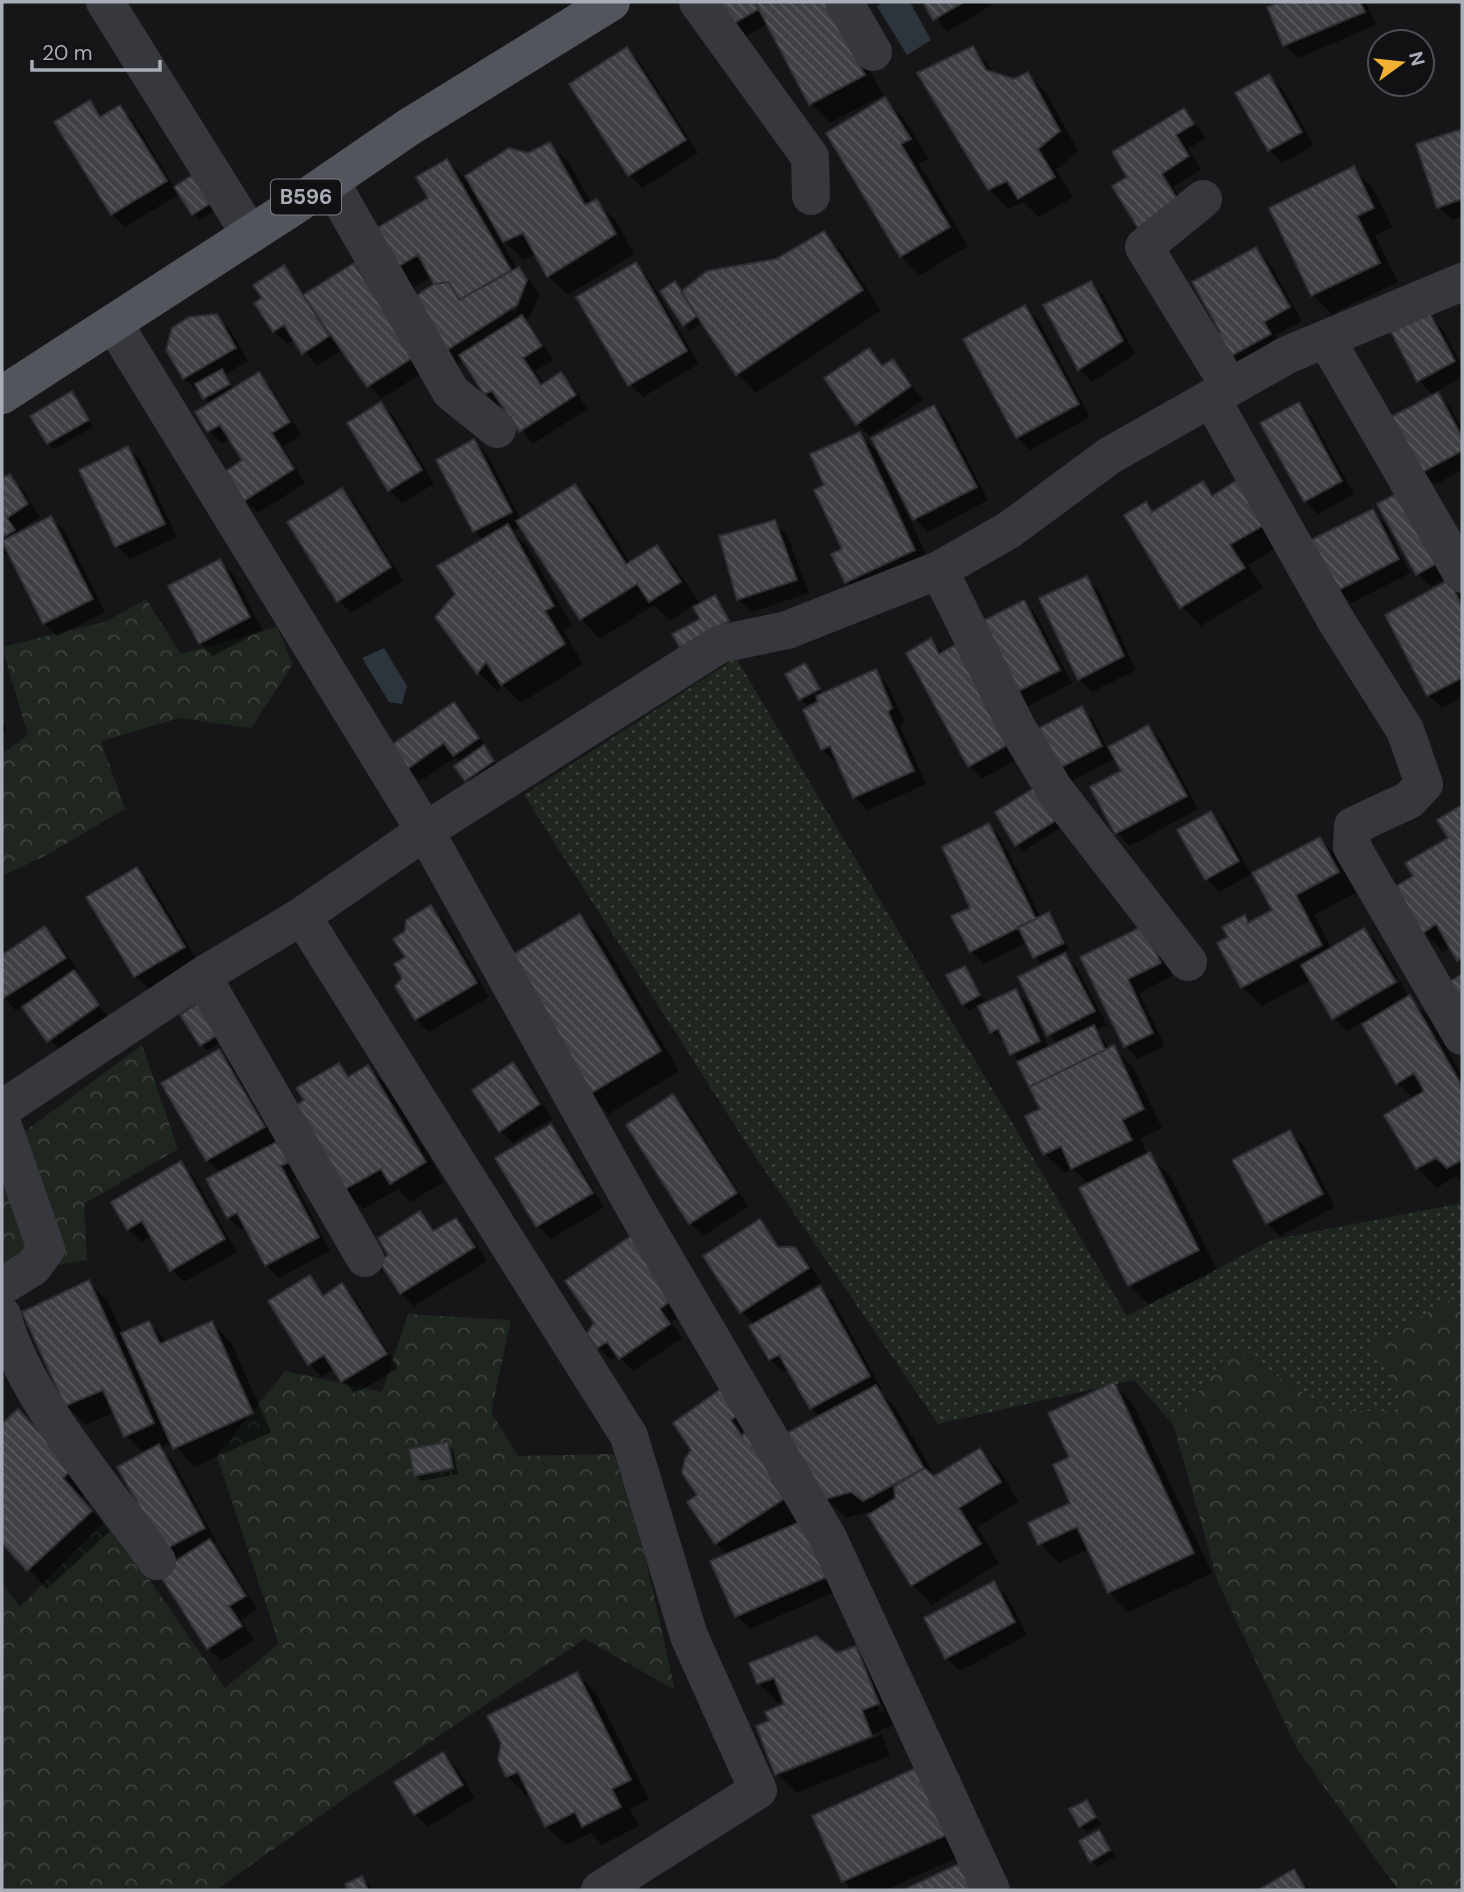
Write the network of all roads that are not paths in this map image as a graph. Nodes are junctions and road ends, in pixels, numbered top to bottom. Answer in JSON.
{"nodes":[{"id":1,"x":105,"y":2,"type":"edge"},
{"id":2,"x":611,"y":2,"type":"edge"},
{"id":3,"x":698,"y":2,"type":"edge"},
{"id":4,"x":844,"y":2,"type":"edge"},
{"id":5,"x":873,"y":52,"type":"dead end"},
{"id":6,"x":330,"y":181,"type":"junction"},
{"id":7,"x":811,"y":196,"type":"dead end"},
{"id":8,"x":1203,"y":199,"type":"dead end"},
{"id":9,"x":250,"y":234,"type":"junction"},
{"id":10,"x":1462,"y":282,"type":"edge"},
{"id":11,"x":114,"y":324,"type":"junction"},
{"id":12,"x":1326,"y":339,"type":"junction"},
{"id":13,"x":1220,"y":392,"type":"junction"},
{"id":14,"x":2,"y":395,"type":"edge"},
{"id":15,"x":497,"y":429,"type":"dead end"},
{"id":16,"x":939,"y":570,"type":"junction"},
{"id":17,"x":1462,"y":574,"type":"edge"},
{"id":18,"x":425,"y":831,"type":"junction"},
{"id":19,"x":302,"y":916,"type":"junction"},
{"id":20,"x":1188,"y":962,"type":"dead end"},
{"id":21,"x":202,"y":976,"type":"junction"},
{"id":22,"x":1462,"y":1036,"type":"edge"},
{"id":23,"x":2,"y":1109,"type":"edge"},
{"id":24,"x":2,"y":1123,"type":"edge"},
{"id":25,"x":365,"y":1258,"type":"dead end"},
{"id":26,"x":2,"y":1286,"type":"edge"},
{"id":27,"x":2,"y":1314,"type":"edge"},
{"id":28,"x":157,"y":1561,"type":"dead end"},
{"id":29,"x":600,"y":1890,"type":"edge"},
{"id":30,"x":991,"y":1890,"type":"edge"}],
"edges":[{"from":1,"to":9,"type":"street"},
{"from":2,"to":6,"type":"main road","number":"B596"},
{"from":3,"to":7,"type":"street"},
{"from":4,"to":5,"type":"street"},
{"from":6,"to":9,"type":"main road","number":"B596"},
{"from":6,"to":15,"type":"street"},
{"from":8,"to":13,"type":"street"},
{"from":9,"to":11,"type":"main road","number":"B596"},
{"from":10,"to":12,"type":"street"},
{"from":11,"to":14,"type":"main road","number":"B596"},
{"from":11,"to":18,"type":"street"},
{"from":12,"to":13,"type":"street"},
{"from":12,"to":17,"type":"street"},
{"from":13,"to":16,"type":"street"},
{"from":13,"to":22,"type":"street"},
{"from":16,"to":18,"type":"street"},
{"from":16,"to":20,"type":"street"},
{"from":18,"to":19,"type":"street"},
{"from":18,"to":30,"type":"street"},
{"from":19,"to":21,"type":"street"},
{"from":19,"to":29,"type":"street"},
{"from":21,"to":23,"type":"street"},
{"from":21,"to":25,"type":"street"},
{"from":24,"to":26,"type":"street"},
{"from":27,"to":28,"type":"street"}]}
